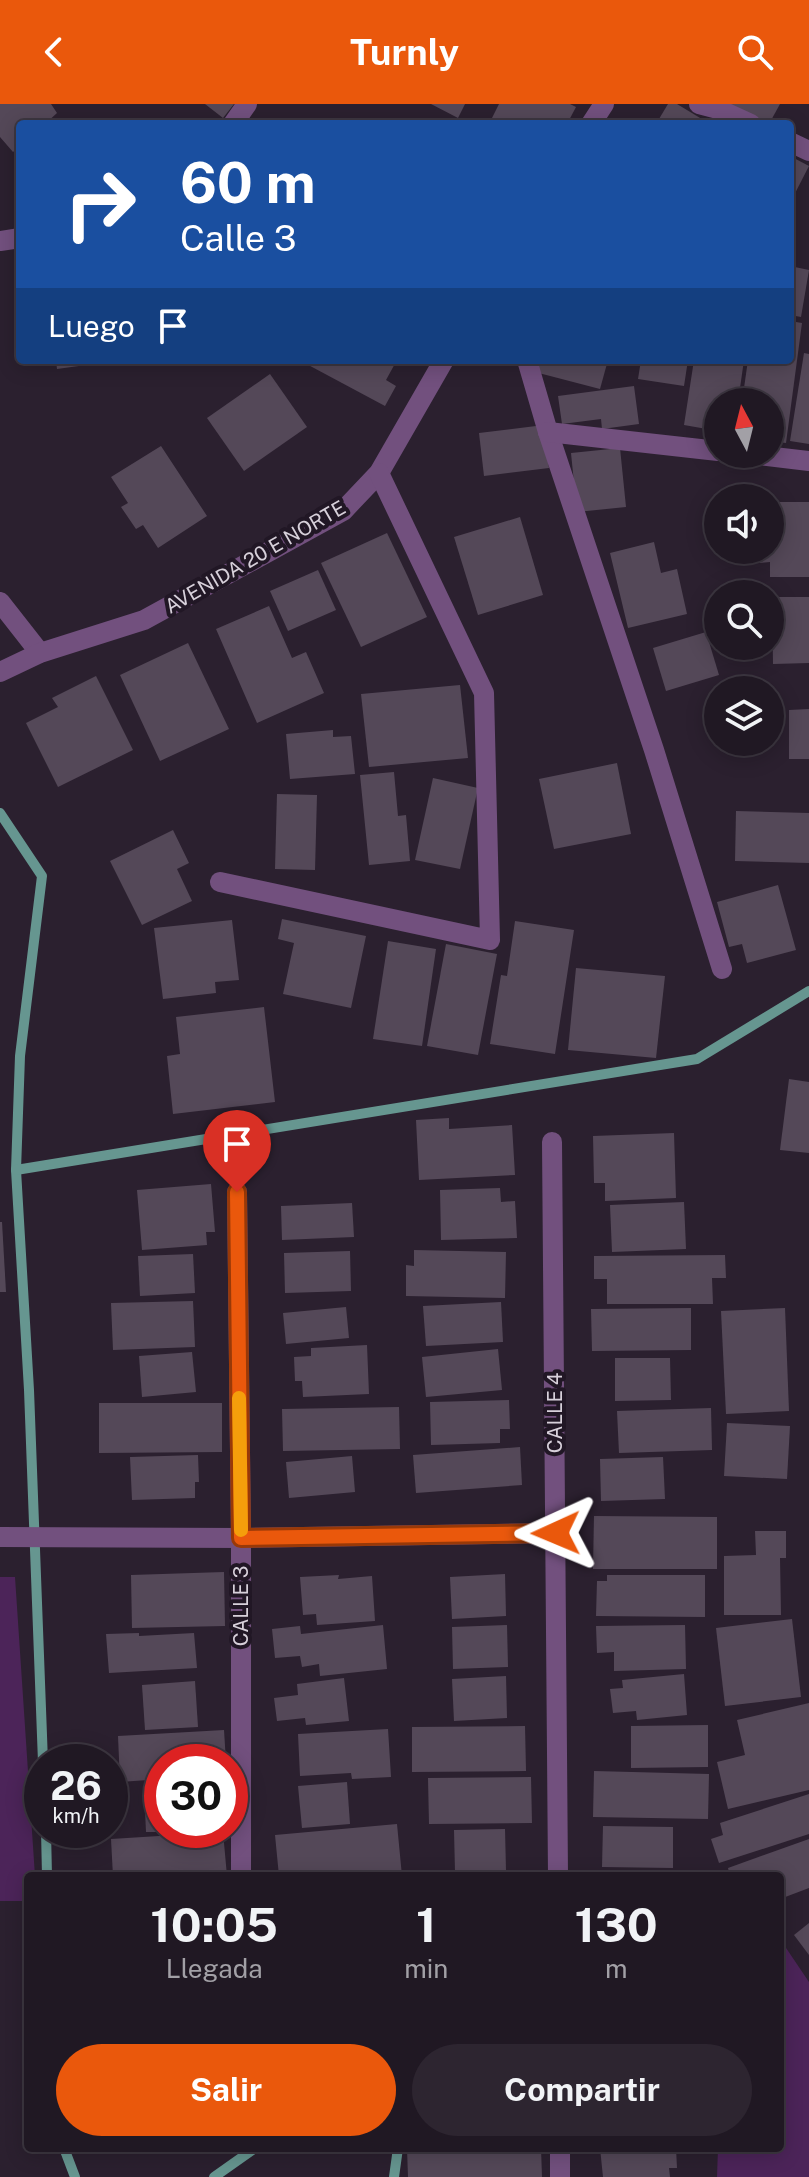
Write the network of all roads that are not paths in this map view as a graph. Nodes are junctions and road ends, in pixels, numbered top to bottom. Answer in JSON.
{"nodes":[{"id":1,"x":699,"y":104,"type":"edge"},
{"id":2,"x":742,"y":120,"type":"edge"},
{"id":3,"x":442,"y":364,"type":"edge"},
{"id":4,"x":528,"y":364,"type":"edge"},
{"id":5,"x":548,"y":432,"type":"junction"},
{"id":6,"x":704,"y":449,"type":"edge"},
{"id":7,"x":784,"y":458,"type":"edge"},
{"id":8,"x":809,"y":461,"type":"edge"},
{"id":9,"x":379,"y":473,"type":"junction"},
{"id":10,"x":0,"y":602,"type":"edge"},
{"id":11,"x":40,"y":653,"type":"junction"},
{"id":12,"x":0,"y":672,"type":"edge"},
{"id":13,"x":220,"y":882,"type":"dead end"},
{"id":14,"x":722,"y":969,"type":"dead end"},
{"id":15,"x":552,"y":1142,"type":"dead end"},
{"id":16,"x":237,"y":1192,"type":"dead end"},
{"id":17,"x":556,"y":1533,"type":"junction"},
{"id":18,"x":6,"y":1537,"type":"edge"},
{"id":19,"x":241,"y":1538,"type":"junction"},
{"id":20,"x":241,"y":1872,"type":"edge"},
{"id":21,"x":558,"y":1872,"type":"edge"},
{"id":22,"x":560,"y":2152,"type":"edge"},
{"id":23,"x":560,"y":2177,"type":"edge"}],
"edges":[{"from":1,"to":2,"type":"street"},
{"from":3,"to":9,"type":"street","name":"AVENIDA 20 E NORTE"},
{"from":4,"to":5,"type":"street"},
{"from":5,"to":6,"type":"street"},
{"from":5,"to":14,"type":"street"},
{"from":7,"to":8,"type":"street"},
{"from":9,"to":11,"type":"street","name":"AVENIDA 20 E NORTE"},
{"from":9,"to":13,"type":"street"},
{"from":10,"to":11,"type":"street"},
{"from":11,"to":12,"type":"street","name":"AVENIDA 20 E NORTE"},
{"from":15,"to":17,"type":"street","name":"CALLE 4"},
{"from":16,"to":19,"type":"street","name":"CALLE 3"},
{"from":17,"to":19,"type":"street"},
{"from":17,"to":21,"type":"street","name":"CALLE 4"},
{"from":18,"to":19,"type":"street"},
{"from":19,"to":20,"type":"street","name":"CALLE 3"},
{"from":22,"to":23,"type":"street"}]}
